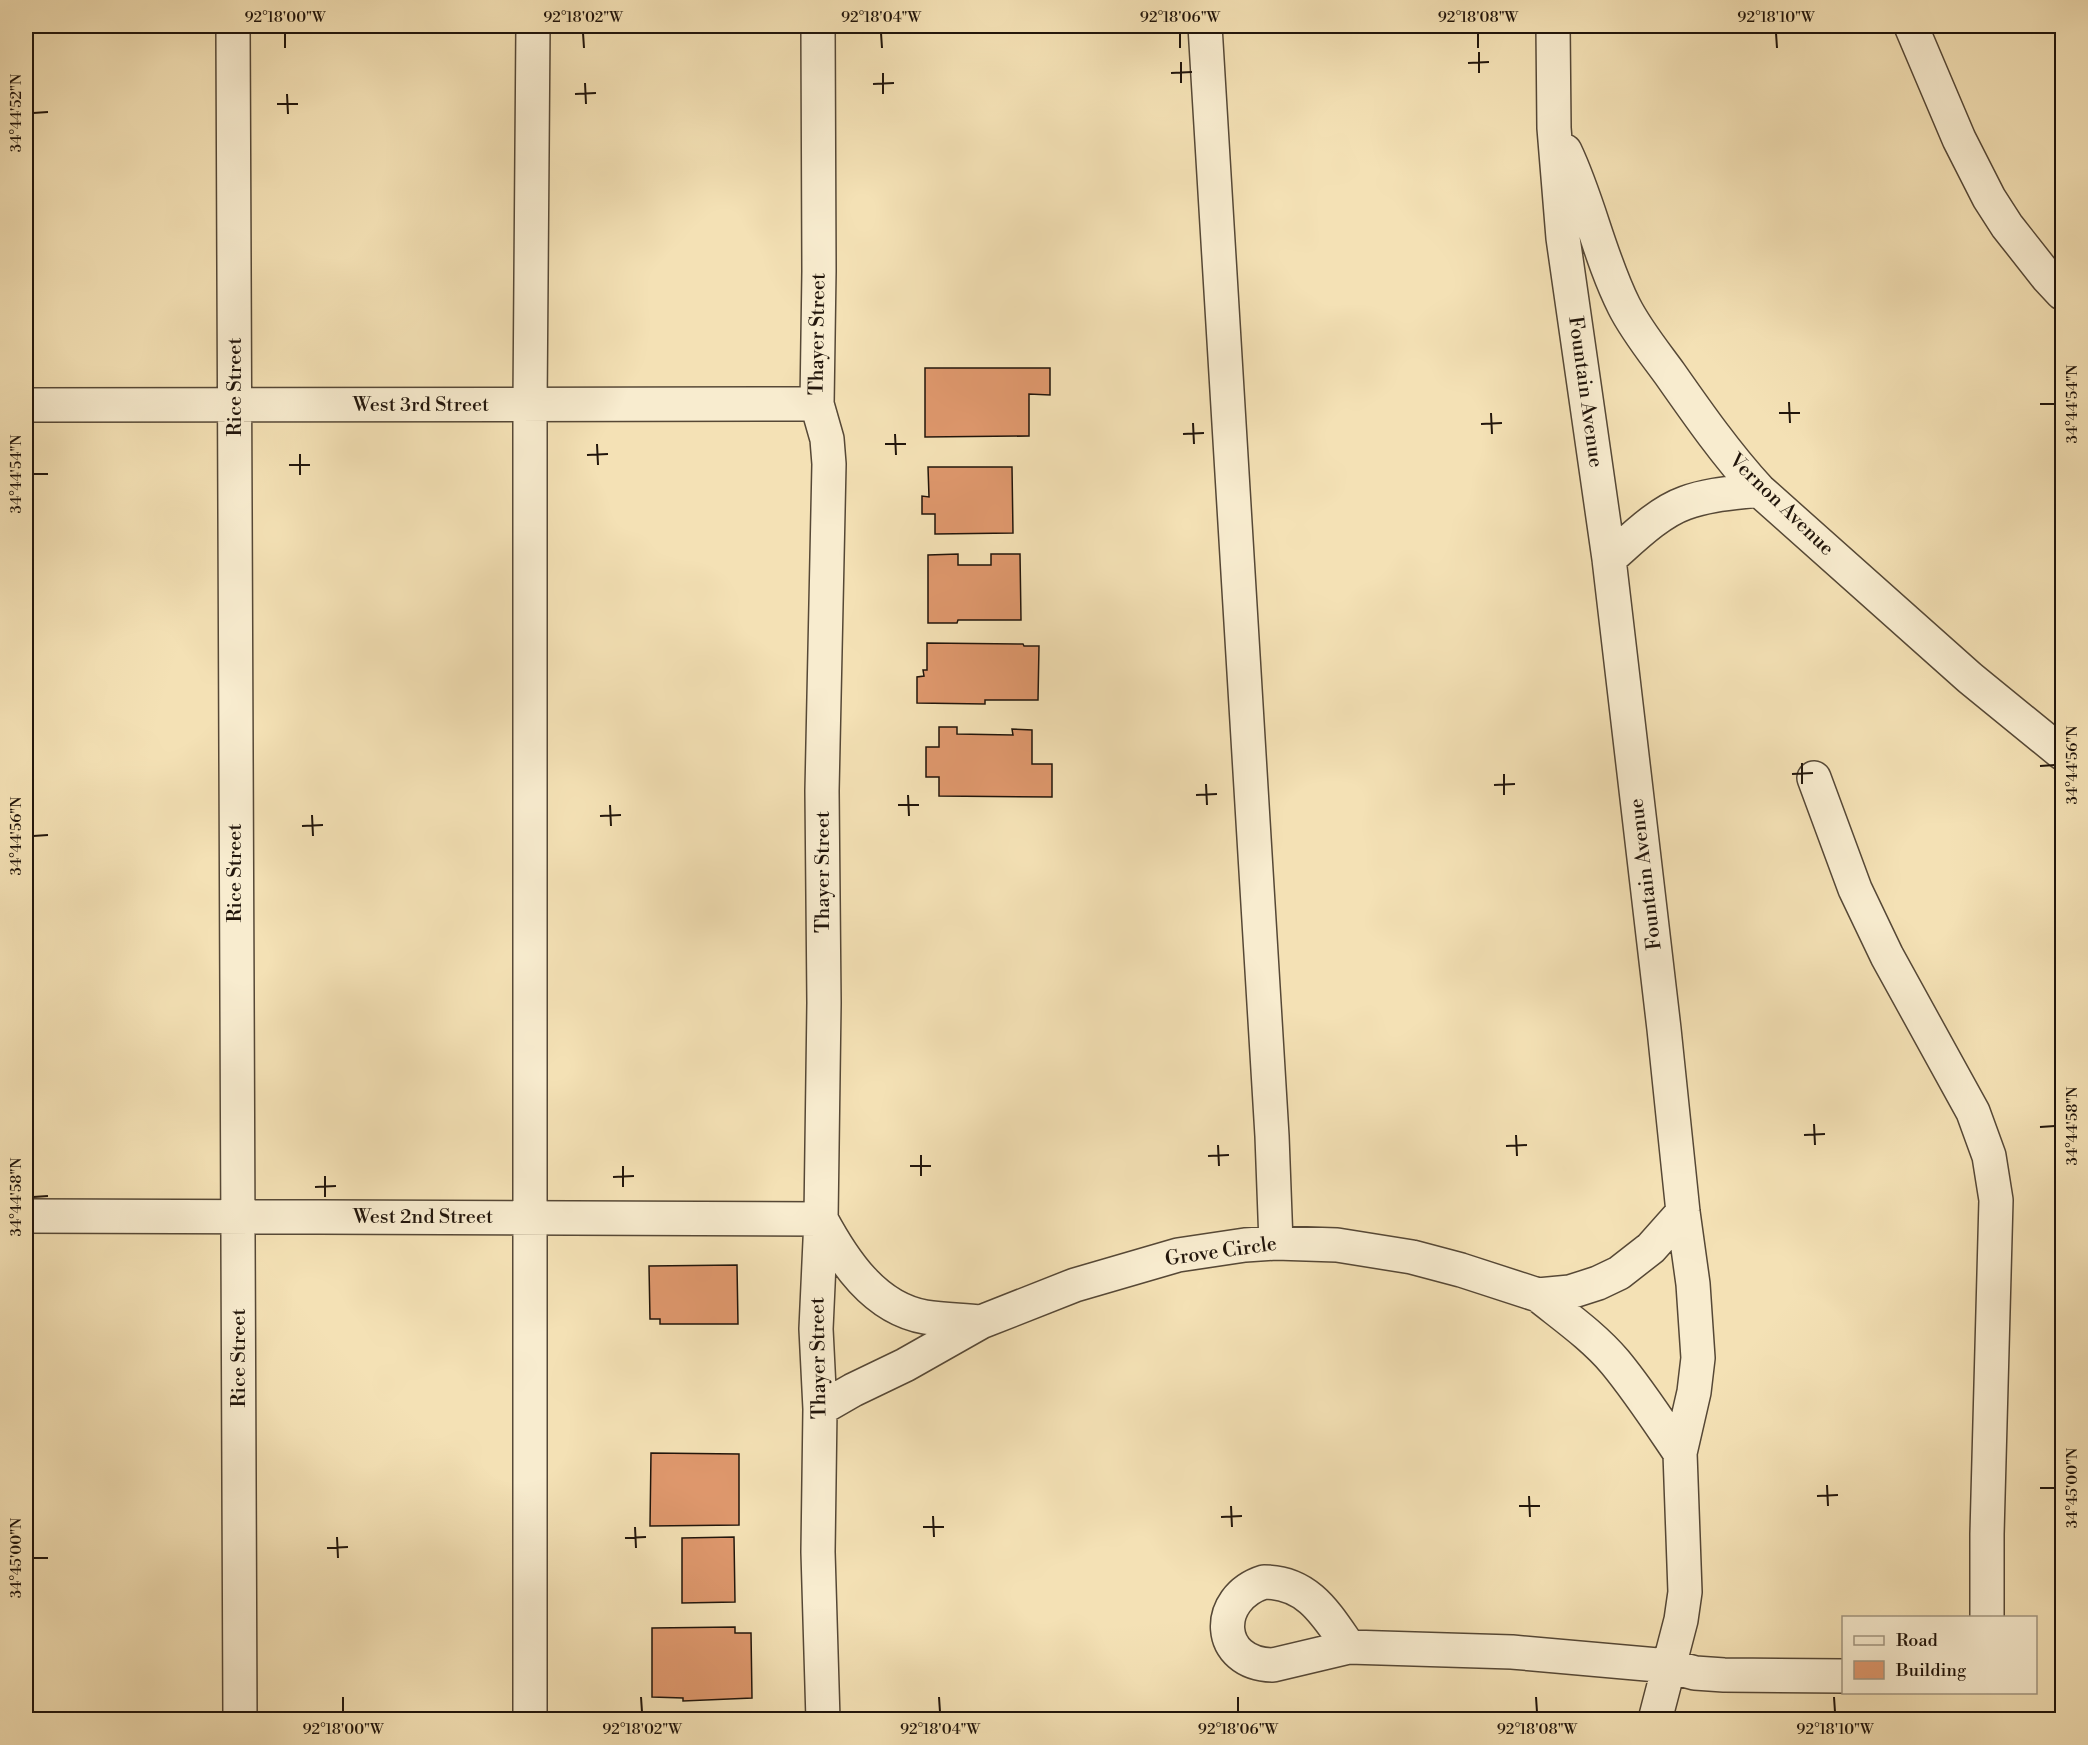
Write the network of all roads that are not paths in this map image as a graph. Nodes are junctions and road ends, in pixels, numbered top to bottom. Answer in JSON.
{"nodes":[{"id":1,"x":232,"y":26,"type":"edge"},
{"id":2,"x":533,"y":26,"type":"edge"},
{"id":3,"x":818,"y":26,"type":"edge"},
{"id":4,"x":1205,"y":26,"type":"edge"},
{"id":5,"x":1553,"y":26,"type":"edge"},
{"id":6,"x":1911,"y":26,"type":"edge"},
{"id":7,"x":1554,"y":128,"type":"junction"},
{"id":8,"x":2062,"y":293,"type":"edge"},
{"id":9,"x":817,"y":404,"type":"junction"},
{"id":10,"x":26,"y":405,"type":"edge"},
{"id":11,"x":236,"y":405,"type":"junction"},
{"id":12,"x":530,"y":405,"type":"junction"},
{"id":13,"x":1760,"y":490,"type":"junction"},
{"id":14,"x":1610,"y":560,"type":"junction"},
{"id":15,"x":2062,"y":753,"type":"edge"},
{"id":16,"x":1814,"y":778,"type":"dead end"},
{"id":17,"x":1683,"y":1212,"type":"junction"},
{"id":18,"x":26,"y":1216,"type":"edge"},
{"id":19,"x":239,"y":1216,"type":"junction"},
{"id":20,"x":531,"y":1218,"type":"junction"},
{"id":21,"x":821,"y":1219,"type":"junction"},
{"id":22,"x":1276,"y":1243,"type":"junction"},
{"id":23,"x":1538,"y":1295,"type":"junction"},
{"id":24,"x":981,"y":1322,"type":"junction"},
{"id":25,"x":820,"y":1409,"type":"junction"},
{"id":26,"x":1680,"y":1453,"type":"junction"},
{"id":27,"x":1987,"y":1616,"type":"edge"},
{"id":28,"x":1349,"y":1647,"type":"dead end"},
{"id":29,"x":1669,"y":1666,"type":"junction"},
{"id":30,"x":1842,"y":1676,"type":"edge"},
{"id":31,"x":240,"y":1719,"type":"edge"},
{"id":32,"x":530,"y":1719,"type":"edge"},
{"id":33,"x":823,"y":1719,"type":"edge"},
{"id":34,"x":1655,"y":1719,"type":"edge"}],
"edges":[{"from":1,"to":11,"type":"street","name":"Rice Street"},
{"from":2,"to":12,"type":"street"},
{"from":3,"to":9,"type":"street","name":"Thayer Street"},
{"from":4,"to":22,"type":"street"},
{"from":5,"to":7,"type":"street","name":"Fountain Avenue"},
{"from":6,"to":8,"type":"street"},
{"from":7,"to":13,"type":"street","name":"Vernon Avenue"},
{"from":7,"to":14,"type":"street","name":"Fountain Avenue"},
{"from":9,"to":12,"type":"street","name":"West 3rd Street"},
{"from":9,"to":21,"type":"street","name":"Thayer Street"},
{"from":10,"to":11,"type":"street","name":"West 3rd Street"},
{"from":11,"to":12,"type":"street","name":"West 3rd Street"},
{"from":11,"to":19,"type":"street","name":"Rice Street"},
{"from":12,"to":20,"type":"street"},
{"from":13,"to":14,"type":"street"},
{"from":13,"to":15,"type":"street","name":"Vernon Avenue"},
{"from":14,"to":17,"type":"street","name":"Fountain Avenue"},
{"from":16,"to":27,"type":"street"},
{"from":17,"to":23,"type":"street","name":"Grove Circle"},
{"from":17,"to":26,"type":"street","name":"Fountain Avenue"},
{"from":18,"to":19,"type":"street","name":"West 2nd Street"},
{"from":19,"to":20,"type":"street","name":"West 2nd Street"},
{"from":19,"to":31,"type":"street","name":"Rice Street"},
{"from":20,"to":21,"type":"street","name":"West 2nd Street"},
{"from":20,"to":32,"type":"street"},
{"from":21,"to":24,"type":"street","name":"Grove Circle"},
{"from":21,"to":25,"type":"street","name":"Thayer Street"},
{"from":22,"to":23,"type":"street","name":"Grove Circle"},
{"from":22,"to":24,"type":"street","name":"Grove Circle"},
{"from":23,"to":26,"type":"street","name":"Grove Circle"},
{"from":24,"to":25,"type":"street","name":"Grove Circle"},
{"from":25,"to":33,"type":"street","name":"Thayer Street"},
{"from":26,"to":29,"type":"street","name":"Fountain Avenue"},
{"from":28,"to":29,"type":"street"},
{"from":29,"to":30,"type":"street"},
{"from":29,"to":34,"type":"street","name":"Fountain Avenue"}]}
